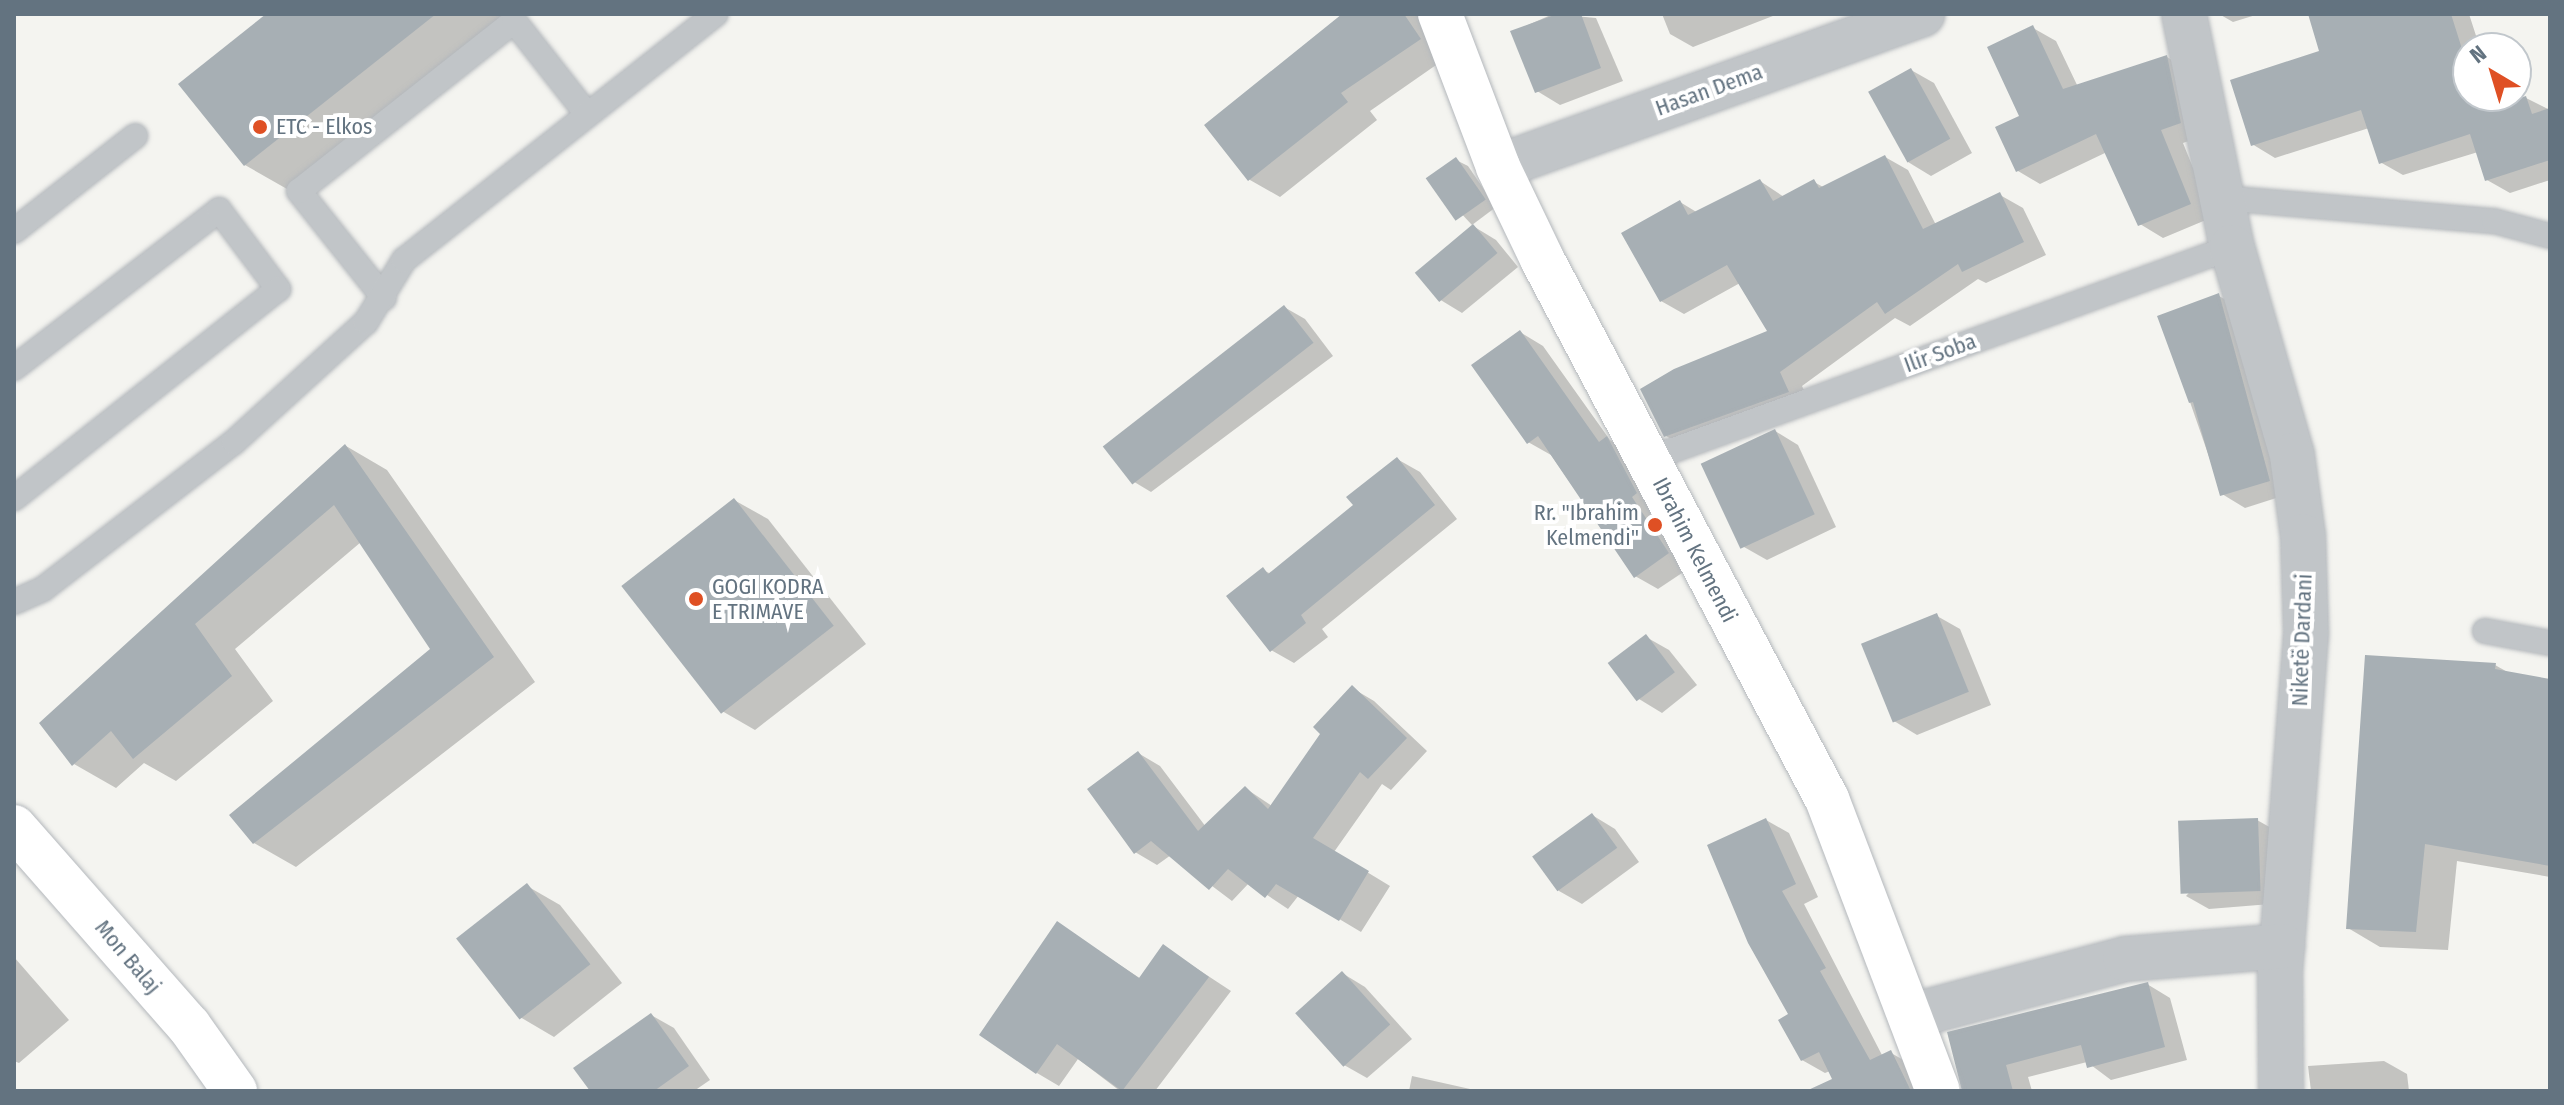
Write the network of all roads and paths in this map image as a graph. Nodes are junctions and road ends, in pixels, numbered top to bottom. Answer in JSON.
{"nodes":[{"id":1,"x":715,"y":14,"type":"edge"},
{"id":2,"x":1440,"y":14,"type":"edge"},
{"id":3,"x":1922,"y":14,"type":"edge"},
{"id":4,"x":2184,"y":14,"type":"edge"},
{"id":5,"x":587,"y":114,"type":"junction"},
{"id":6,"x":135,"y":136,"type":"dead end"},
{"id":7,"x":1498,"y":167,"type":"junction"},
{"id":8,"x":2223,"y":198,"type":"junction"},
{"id":9,"x":14,"y":231,"type":"edge"},
{"id":10,"x":2550,"y":236,"type":"edge"},
{"id":11,"x":2232,"y":247,"type":"junction"},
{"id":12,"x":384,"y":298,"type":"junction"},
{"id":13,"x":14,"y":368,"type":"edge"},
{"id":14,"x":1649,"y":459,"type":"junction"},
{"id":15,"x":14,"y":498,"type":"edge"},
{"id":16,"x":14,"y":602,"type":"edge"},
{"id":17,"x":2485,"y":631,"type":"dead end"},
{"id":18,"x":2550,"y":643,"type":"edge"},
{"id":19,"x":14,"y":827,"type":"edge"},
{"id":20,"x":2282,"y":946,"type":"junction"},
{"id":21,"x":1911,"y":1016,"type":"junction"},
{"id":22,"x":235,"y":1091,"type":"edge"},
{"id":23,"x":1938,"y":1091,"type":"edge"},
{"id":24,"x":2281,"y":1091,"type":"edge"}],
"edges":[{"from":1,"to":5,"type":"lane"},
{"from":2,"to":7,"type":"street","name":"Ibrahim Kelmendi"},
{"from":3,"to":7,"type":"street","name":"Hasan Dema"},
{"from":4,"to":8,"type":"street","name":"Niketë Dardani"},
{"from":5,"to":12,"type":"lane"},
{"from":5,"to":12,"type":"lane"},
{"from":6,"to":9,"type":"lane"},
{"from":7,"to":14,"type":"street","name":"Ibrahim Kelmendi"},
{"from":8,"to":10,"type":"lane"},
{"from":8,"to":11,"type":"street","name":"Niketë Dardani"},
{"from":11,"to":14,"type":"lane","name":"Ilir Soba"},
{"from":11,"to":20,"type":"street","name":"Niketë Dardani"},
{"from":12,"to":16,"type":"lane"},
{"from":13,"to":15,"type":"lane"},
{"from":14,"to":21,"type":"street","name":"Ibrahim Kelmendi"},
{"from":17,"to":18,"type":"lane"},
{"from":19,"to":22,"type":"street","name":"Mon Balaj"},
{"from":20,"to":21,"type":"street"},
{"from":20,"to":24,"type":"street","name":"Niketë Dardani"},
{"from":21,"to":23,"type":"street","name":"Ibrahim Kelmendi"}]}
